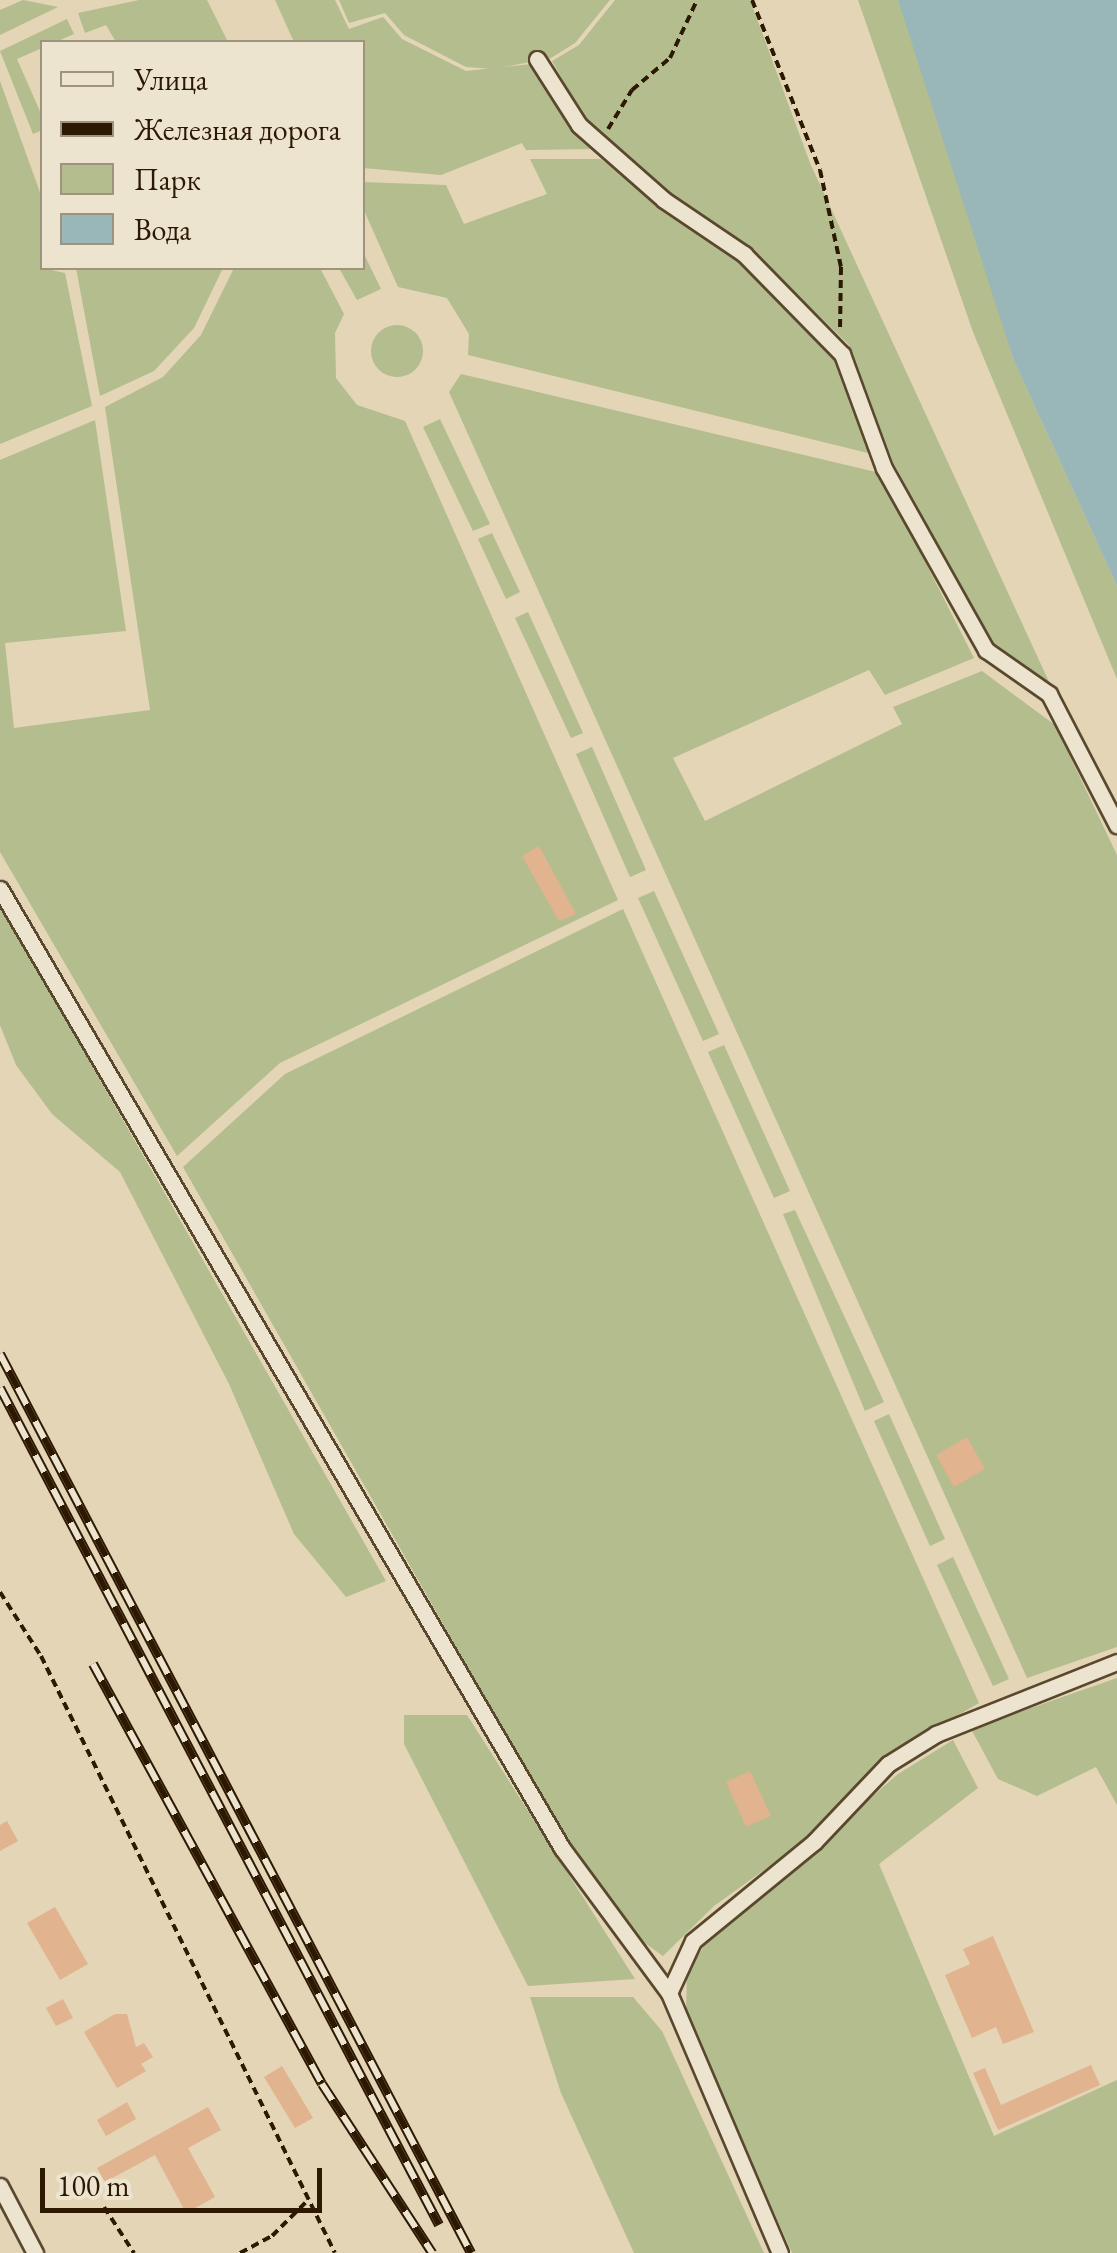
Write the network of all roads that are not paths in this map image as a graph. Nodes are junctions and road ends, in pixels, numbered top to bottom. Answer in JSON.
{"nodes":[{"id":1,"x":537,"y":59,"type":"dead end"},
{"id":2,"x":1117,"y":824,"type":"edge"},
{"id":3,"x":0,"y":889,"type":"edge"},
{"id":4,"x":1117,"y":1662,"type":"edge"},
{"id":5,"x":668,"y":1993,"type":"junction"},
{"id":6,"x":0,"y":2186,"type":"edge"},
{"id":7,"x":35,"y":2253,"type":"edge"},
{"id":8,"x":780,"y":2253,"type":"edge"}],
"edges":[{"from":1,"to":2,"type":"street"},
{"from":3,"to":5,"type":"street"},
{"from":4,"to":5,"type":"street"},
{"from":5,"to":8,"type":"street"},
{"from":6,"to":7,"type":"street"}]}
